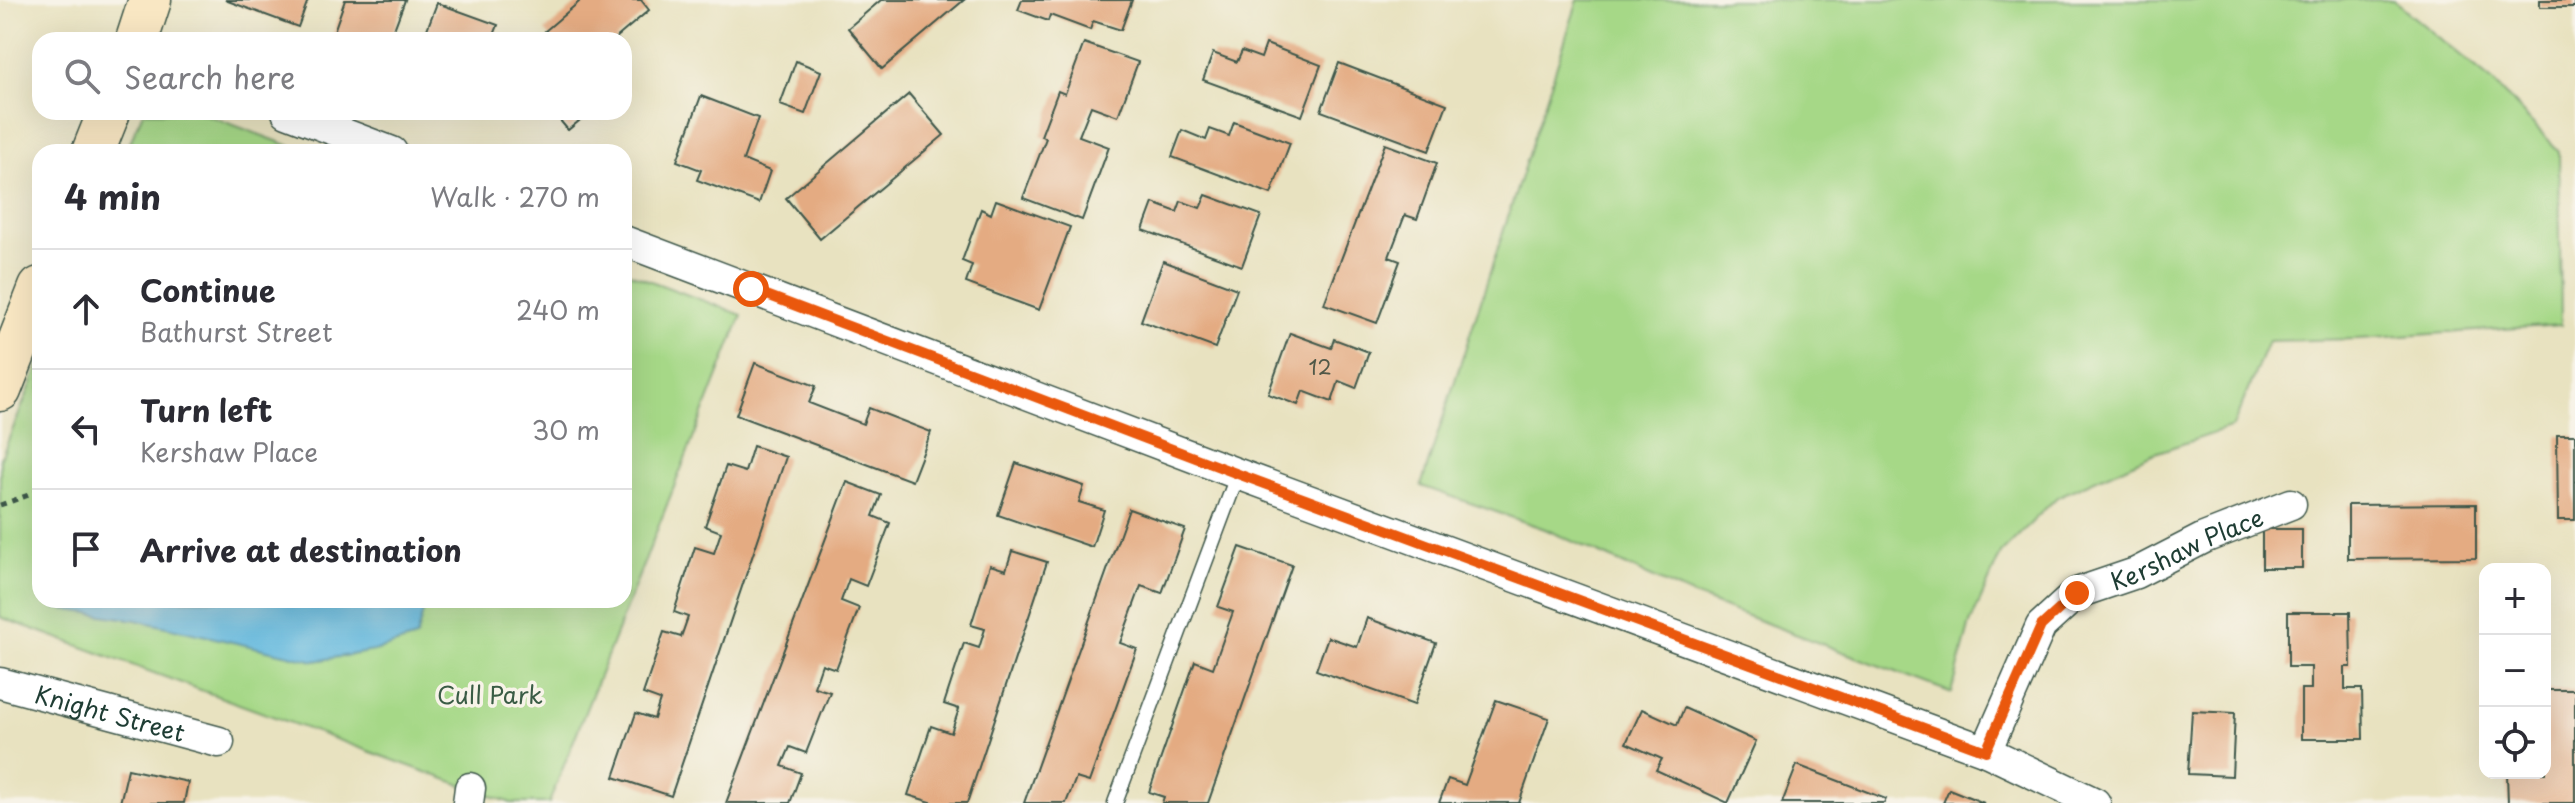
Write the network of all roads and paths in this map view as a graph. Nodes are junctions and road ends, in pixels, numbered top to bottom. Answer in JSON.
{"nodes":[{"id":1,"x":106,"y":120,"type":"edge"},
{"id":2,"x":308,"y":120,"type":"edge"},
{"id":3,"x":96,"y":144,"type":"edge"},
{"id":4,"x":371,"y":144,"type":"edge"},
{"id":5,"x":632,"y":244,"type":"edge"},
{"id":6,"x":32,"y":308,"type":"edge"},
{"id":7,"x":0,"y":390,"type":"edge"},
{"id":8,"x":1238,"y":474,"type":"junction"},
{"id":9,"x":32,"y":494,"type":"edge"},
{"id":10,"x":2291,"y":504,"type":"dead end"},
{"id":11,"x":0,"y":505,"type":"edge"},
{"id":12,"x":0,"y":683,"type":"edge"},
{"id":13,"x":219,"y":742,"type":"dead end"},
{"id":14,"x":1986,"y":751,"type":"junction"},
{"id":15,"x":1115,"y":803,"type":"edge"},
{"id":16,"x":2095,"y":803,"type":"edge"}],
"edges":[{"from":1,"to":3,"type":"main road"},
{"from":2,"to":4,"type":"street"},
{"from":5,"to":8,"type":"street"},
{"from":6,"to":7,"type":"main road"},
{"from":8,"to":14,"type":"street"},
{"from":8,"to":15,"type":"lane"},
{"from":9,"to":11,"type":"path"},
{"from":10,"to":14,"type":"street","name":"Kershaw Place"},
{"from":12,"to":13,"type":"street","name":"Knight Street"},
{"from":14,"to":16,"type":"street"}]}
